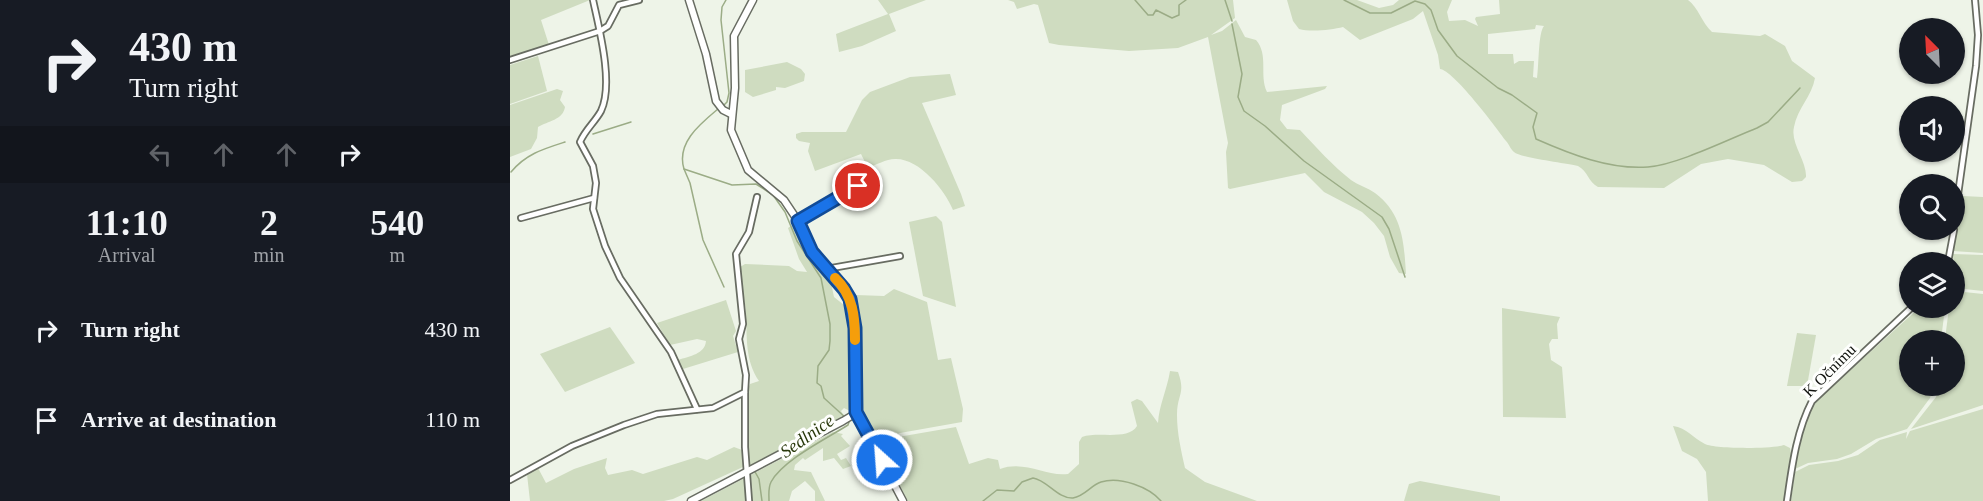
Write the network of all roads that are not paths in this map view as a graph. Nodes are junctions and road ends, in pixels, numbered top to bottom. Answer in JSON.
{"nodes":[{"id":1,"x":593,"y":0,"type":"edge"},
{"id":2,"x":639,"y":0,"type":"edge"},
{"id":3,"x":689,"y":0,"type":"edge"},
{"id":4,"x":1975,"y":0,"type":"edge"},
{"id":5,"x":752,"y":1,"type":"edge"},
{"id":6,"x":600,"y":31,"type":"junction"},
{"id":7,"x":510,"y":60,"type":"edge"},
{"id":8,"x":1976,"y":66,"type":"junction"},
{"id":9,"x":1983,"y":67,"type":"edge"},
{"id":10,"x":728,"y":113,"type":"junction"},
{"id":11,"x":1961,"y":174,"type":"edge"},
{"id":12,"x":872,"y":179,"type":"dead end"},
{"id":13,"x":757,"y":197,"type":"dead end"},
{"id":14,"x":594,"y":198,"type":"junction"},
{"id":15,"x":521,"y":218,"type":"dead end"},
{"id":16,"x":798,"y":221,"type":"junction"},
{"id":17,"x":900,"y":256,"type":"dead end"},
{"id":18,"x":826,"y":269,"type":"junction"},
{"id":19,"x":1900,"y":318,"type":"edge"},
{"id":20,"x":745,"y":392,"type":"junction"},
{"id":21,"x":697,"y":409,"type":"junction"},
{"id":22,"x":853,"y":414,"type":"junction"},
{"id":23,"x":748,"y":473,"type":"junction"},
{"id":24,"x":510,"y":480,"type":"edge"},
{"id":25,"x":691,"y":501,"type":"edge"},
{"id":26,"x":748,"y":501,"type":"edge"},
{"id":27,"x":903,"y":501,"type":"edge"},
{"id":28,"x":1787,"y":501,"type":"edge"}],
"edges":[{"from":1,"to":6,"type":"street"},
{"from":2,"to":6,"type":"street"},
{"from":3,"to":10,"type":"main road"},
{"from":4,"to":8,"type":"street"},
{"from":5,"to":10,"type":"main road"},
{"from":6,"to":7,"type":"street"},
{"from":6,"to":14,"type":"street"},
{"from":8,"to":9,"type":"street"},
{"from":8,"to":11,"type":"street"},
{"from":10,"to":16,"type":"main road"},
{"from":12,"to":16,"type":"street"},
{"from":13,"to":20,"type":"street"},
{"from":14,"to":15,"type":"street"},
{"from":14,"to":21,"type":"street"},
{"from":16,"to":18,"type":"main road"},
{"from":17,"to":18,"type":"street"},
{"from":18,"to":22,"type":"main road"},
{"from":19,"to":28,"type":"street","name":"K Očnímu"},
{"from":20,"to":21,"type":"street"},
{"from":20,"to":23,"type":"street"},
{"from":21,"to":24,"type":"street"},
{"from":22,"to":23,"type":"main road"},
{"from":22,"to":27,"type":"main road"},
{"from":23,"to":25,"type":"main road"},
{"from":23,"to":26,"type":"street"}]}
